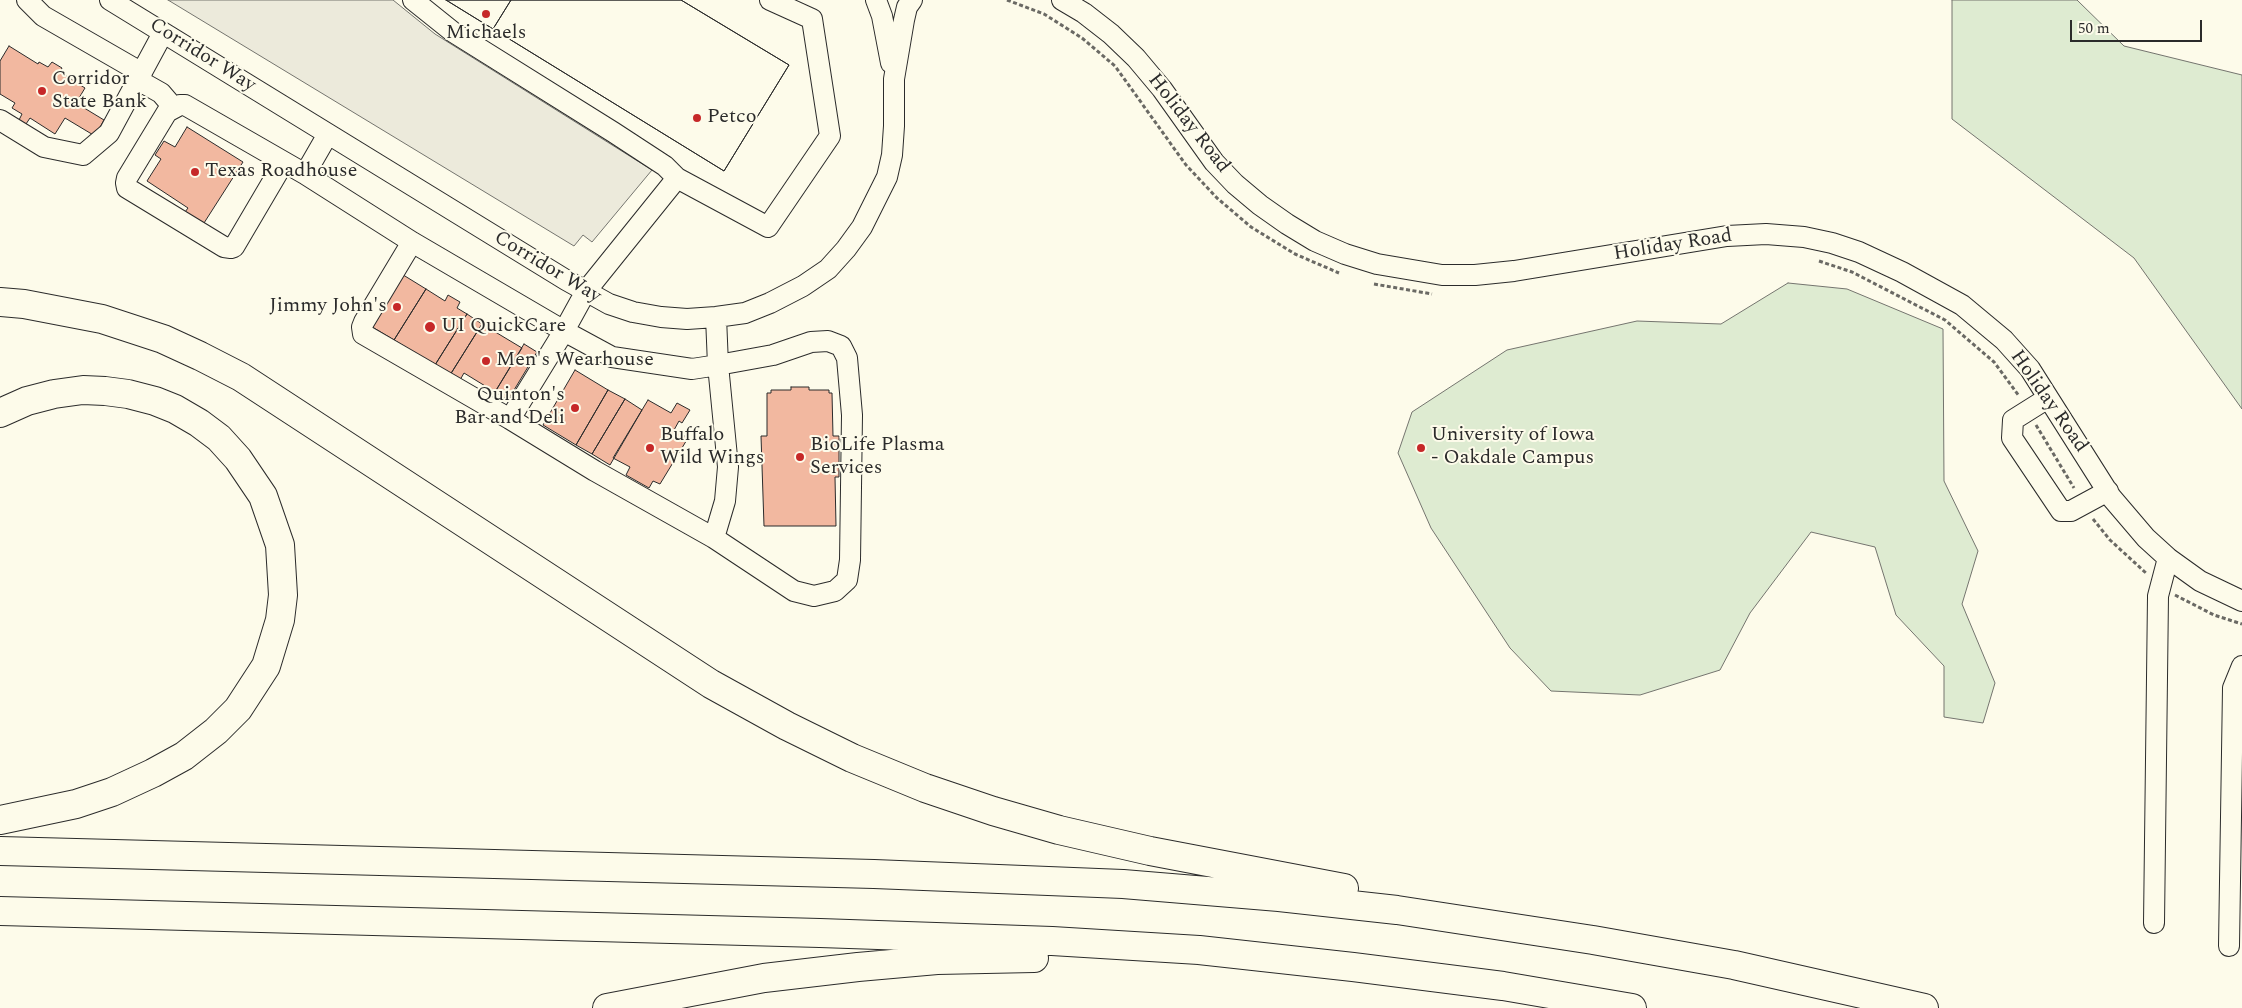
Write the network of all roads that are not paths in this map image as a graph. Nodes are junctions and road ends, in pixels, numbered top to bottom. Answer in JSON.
{"nodes":[{"id":1,"x":27,"y":0,"type":"edge"},
{"id":2,"x":110,"y":0,"type":"edge"},
{"id":3,"x":413,"y":0,"type":"edge"},
{"id":4,"x":770,"y":0,"type":"edge"},
{"id":5,"x":876,"y":0,"type":"edge"},
{"id":6,"x":912,"y":0,"type":"edge"},
{"id":7,"x":1062,"y":0,"type":"edge"},
{"id":8,"x":163,"y":33,"type":"junction"},
{"id":9,"x":140,"y":76,"type":"junction"},
{"id":10,"x":894,"y":80,"type":"junction"},
{"id":11,"x":173,"y":107,"type":"junction"},
{"id":12,"x":0,"y":120,"type":"edge"},
{"id":13,"x":328,"y":134,"type":"junction"},
{"id":14,"x":284,"y":162,"type":"junction"},
{"id":15,"x":305,"y":174,"type":"junction"},
{"id":16,"x":678,"y":178,"type":"junction"},
{"id":17,"x":412,"y":242,"type":"junction"},
{"id":18,"x":586,"y":291,"type":"junction"},
{"id":19,"x":0,"y":302,"type":"edge"},
{"id":20,"x":716,"y":317,"type":"junction"},
{"id":21,"x":564,"y":332,"type":"junction"},
{"id":22,"x":718,"y":365,"type":"junction"},
{"id":23,"x":2048,"y":398,"type":"junction"},
{"id":24,"x":0,"y":413,"type":"edge"},
{"id":25,"x":510,"y":418,"type":"junction"},
{"id":26,"x":2108,"y":491,"type":"junction"},
{"id":27,"x":714,"y":538,"type":"junction"},
{"id":28,"x":2168,"y":558,"type":"junction"},
{"id":29,"x":2242,"y":601,"type":"edge"},
{"id":30,"x":2242,"y":666,"type":"edge"},
{"id":31,"x":0,"y":820,"type":"edge"},
{"id":32,"x":0,"y":851,"type":"edge"},
{"id":33,"x":0,"y":911,"type":"edge"},
{"id":34,"x":2154,"y":923,"type":"dead end"},
{"id":35,"x":1592,"y":940,"type":"junction"},
{"id":36,"x":2229,"y":946,"type":"dead end"},
{"id":37,"x":1353,"y":966,"type":"junction"},
{"id":38,"x":607,"y":1008,"type":"edge"},
{"id":39,"x":1632,"y":1008,"type":"edge"},
{"id":40,"x":1924,"y":1008,"type":"edge"}],
"edges":[{"from":1,"to":9,"type":"street"},
{"from":2,"to":8,"type":"street","name":"Corridor Way"},
{"from":3,"to":16,"type":"street"},
{"from":4,"to":16,"type":"street"},
{"from":5,"to":10,"type":"street","name":"Corridor Way"},
{"from":6,"to":10,"type":"street","name":"Corridor Way"},
{"from":7,"to":23,"type":"street","name":"Holiday Road"},
{"from":8,"to":9,"type":"street"},
{"from":8,"to":13,"type":"street","name":"Corridor Way"},
{"from":9,"to":11,"type":"street"},
{"from":9,"to":12,"type":"street"},
{"from":10,"to":20,"type":"street","name":"Corridor Way"},
{"from":11,"to":14,"type":"street"},
{"from":11,"to":14,"type":"street"},
{"from":13,"to":15,"type":"street"},
{"from":13,"to":18,"type":"street","name":"Corridor Way"},
{"from":14,"to":15,"type":"street"},
{"from":15,"to":17,"type":"street"},
{"from":16,"to":18,"type":"street"},
{"from":17,"to":21,"type":"street"},
{"from":17,"to":25,"type":"street"},
{"from":18,"to":20,"type":"street","name":"Corridor Way"},
{"from":18,"to":21,"type":"street"},
{"from":19,"to":35,"type":"highway"},
{"from":20,"to":22,"type":"street"},
{"from":21,"to":22,"type":"street"},
{"from":21,"to":25,"type":"street"},
{"from":22,"to":27,"type":"street"},
{"from":22,"to":27,"type":"street"},
{"from":23,"to":26,"type":"street","name":"Holiday Road"},
{"from":23,"to":26,"type":"street"},
{"from":24,"to":31,"type":"highway"},
{"from":25,"to":27,"type":"street"},
{"from":26,"to":28,"type":"street","name":"Holiday Road"},
{"from":28,"to":29,"type":"street","name":"Holiday Road"},
{"from":28,"to":34,"type":"street"},
{"from":30,"to":36,"type":"street"},
{"from":32,"to":35,"type":"highway"},
{"from":33,"to":37,"type":"highway"},
{"from":35,"to":40,"type":"highway"},
{"from":37,"to":38,"type":"highway"},
{"from":37,"to":39,"type":"highway"}]}
